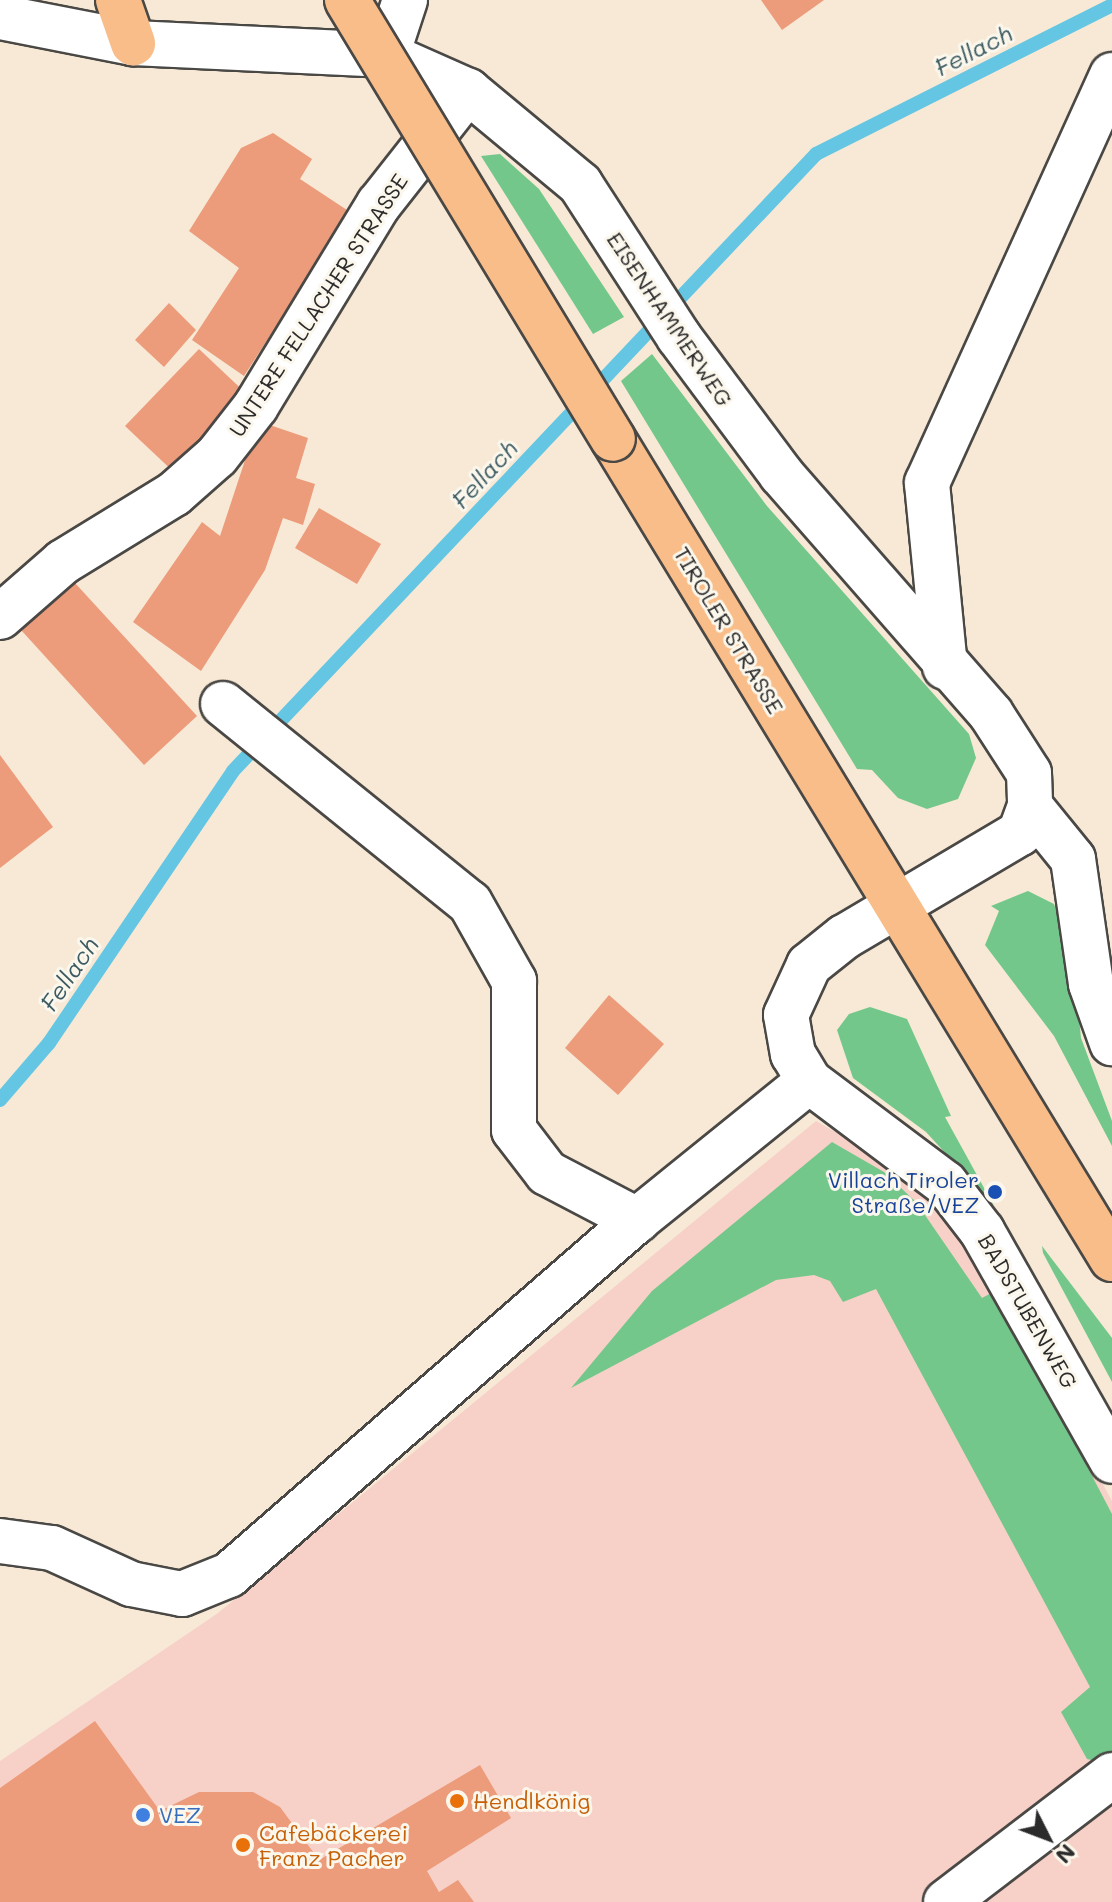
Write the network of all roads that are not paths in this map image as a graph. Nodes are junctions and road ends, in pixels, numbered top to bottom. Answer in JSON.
{"nodes":[{"id":1,"x":118,"y":0,"type":"edge"},
{"id":2,"x":347,"y":0,"type":"edge"},
{"id":3,"x":405,"y":0,"type":"edge"},
{"id":4,"x":0,"y":17,"type":"edge"},
{"id":5,"x":133,"y":43,"type":"junction"},
{"id":6,"x":387,"y":55,"type":"junction"},
{"id":7,"x":1112,"y":75,"type":"edge"},
{"id":8,"x":468,"y":91,"type":"junction"},
{"id":9,"x":0,"y":617,"type":"edge"},
{"id":10,"x":945,"y":667,"type":"junction"},
{"id":11,"x":232,"y":711,"type":"dead end"},
{"id":12,"x":1030,"y":806,"type":"junction"},
{"id":13,"x":895,"y":903,"type":"junction"},
{"id":14,"x":1112,"y":1043,"type":"edge"},
{"id":15,"x":809,"y":1081,"type":"junction"},
{"id":16,"x":637,"y":1220,"type":"junction"},
{"id":17,"x":1112,"y":1259,"type":"edge"},
{"id":18,"x":1112,"y":1461,"type":"edge"},
{"id":19,"x":0,"y":1541,"type":"edge"},
{"id":20,"x":1112,"y":1775,"type":"edge"},
{"id":21,"x":946,"y":1902,"type":"edge"}],
"edges":[{"from":1,"to":5,"type":"main road"},
{"from":2,"to":13,"type":"main road","name":"TIROLER STRASSE","bridge":true},
{"from":3,"to":6,"type":"street"},
{"from":4,"to":5,"type":"street","name":"EISENHAMMERWEG"},
{"from":5,"to":6,"type":"street","name":"EISENHAMMERWEG"},
{"from":6,"to":8,"type":"street","name":"EISENHAMMERWEG"},
{"from":7,"to":10,"type":"street"},
{"from":8,"to":9,"type":"street","name":"UNTERE FELLACHER STRASSE"},
{"from":8,"to":10,"type":"street","name":"EISENHAMMERWEG"},
{"from":10,"to":12,"type":"street","name":"EISENHAMMERWEG"},
{"from":11,"to":16,"type":"street"},
{"from":12,"to":13,"type":"street"},
{"from":12,"to":14,"type":"street"},
{"from":13,"to":15,"type":"street","name":"BADSTUBENWEG"},
{"from":13,"to":17,"type":"main road","name":"TIROLER STRASSE"},
{"from":15,"to":16,"type":"street"},
{"from":15,"to":18,"type":"street","name":"BADSTUBENWEG"},
{"from":16,"to":19,"type":"street"},
{"from":20,"to":21,"type":"street"}]}
